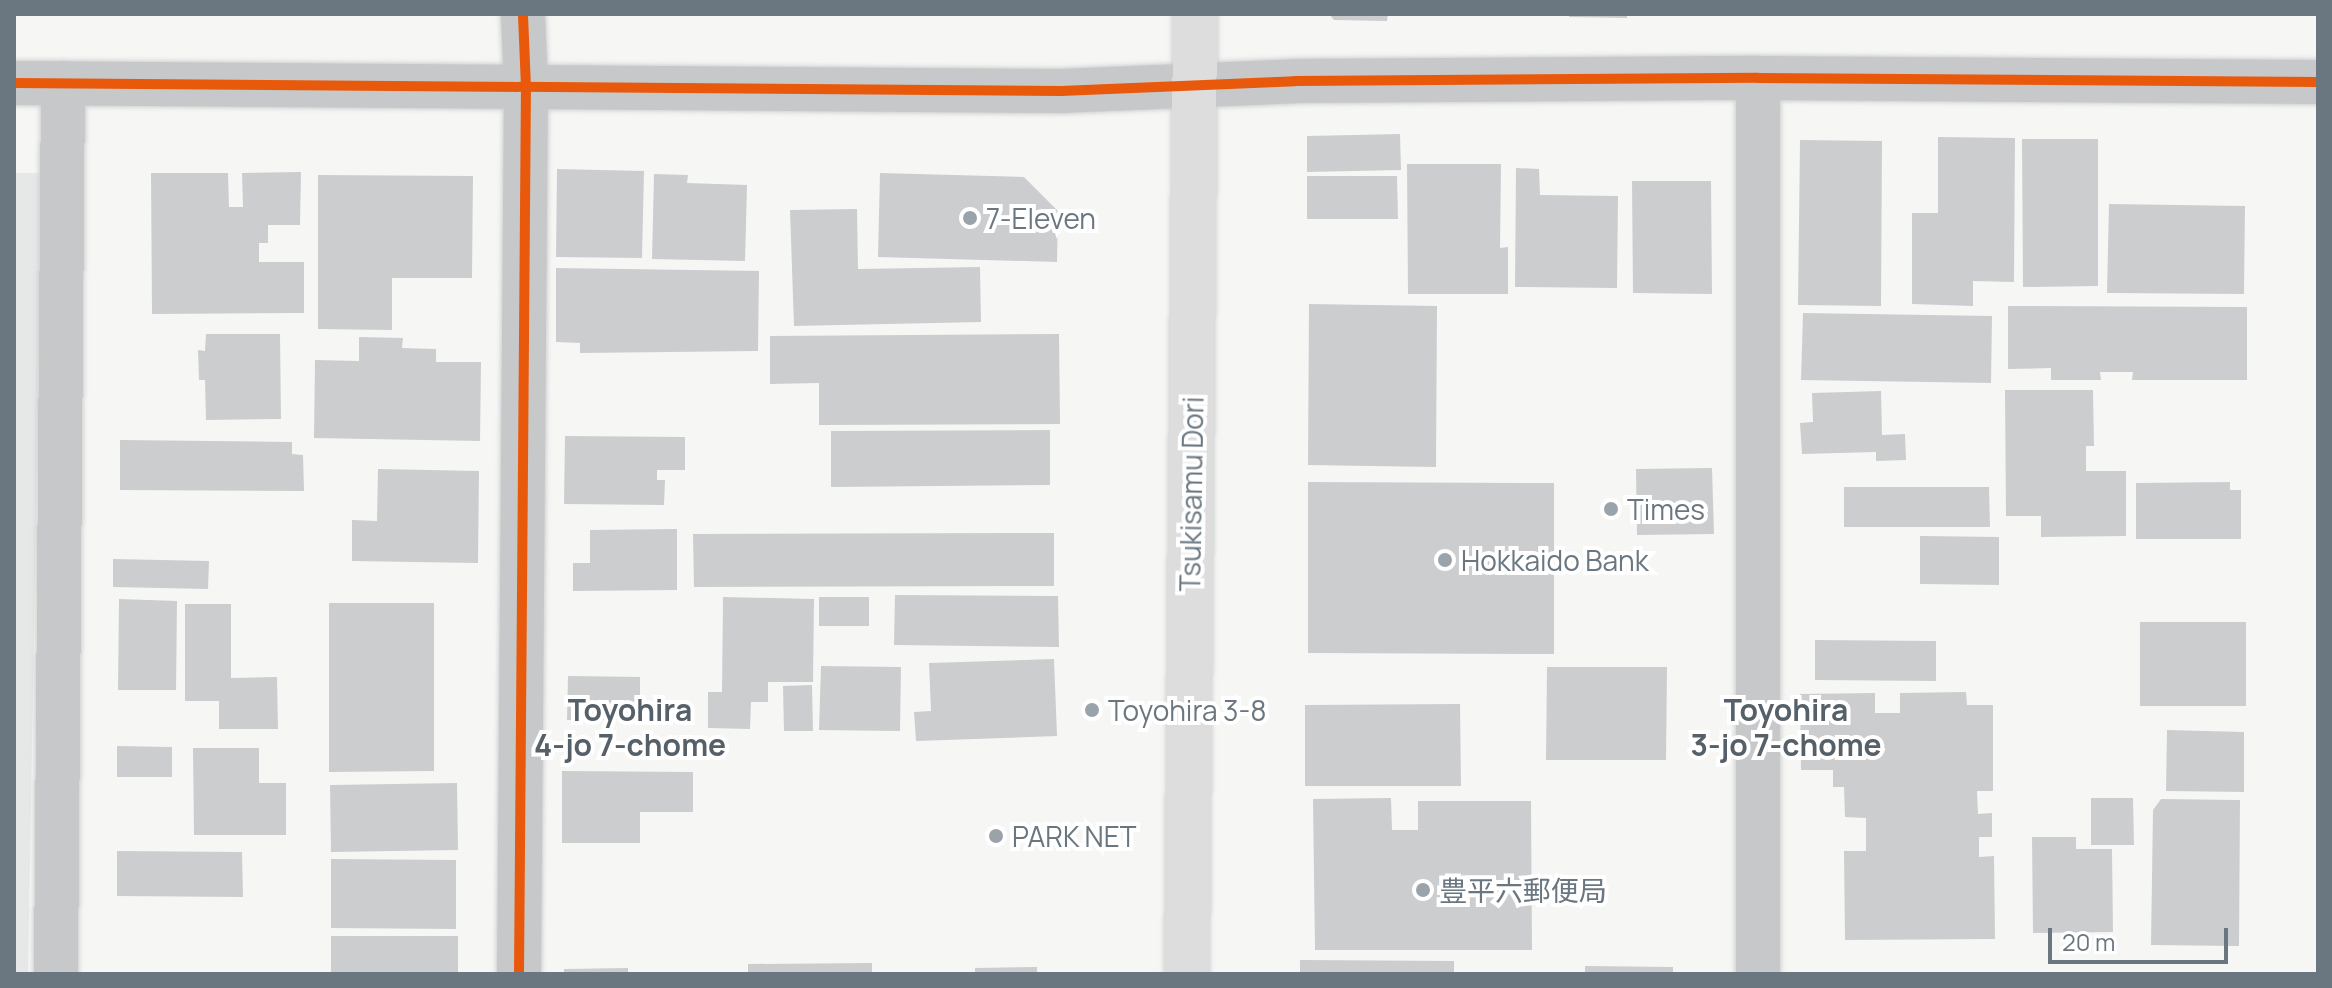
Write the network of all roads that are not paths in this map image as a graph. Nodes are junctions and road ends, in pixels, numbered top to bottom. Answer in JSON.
{"nodes":[{"id":1,"x":523,"y":14,"type":"edge"},
{"id":2,"x":1195,"y":14,"type":"edge"},
{"id":3,"x":1758,"y":78,"type":"junction"},
{"id":4,"x":2318,"y":82,"type":"edge"},
{"id":5,"x":14,"y":83,"type":"edge"},
{"id":6,"x":63,"y":83,"type":"junction"},
{"id":7,"x":1195,"y":85,"type":"junction"},
{"id":8,"x":526,"y":87,"type":"junction"},
{"id":9,"x":56,"y":974,"type":"edge"},
{"id":10,"x":519,"y":974,"type":"edge"},
{"id":11,"x":1187,"y":974,"type":"edge"},
{"id":12,"x":1758,"y":974,"type":"edge"}],
"edges":[{"from":1,"to":8,"type":"street"},
{"from":2,"to":7,"type":"highway","name":"Tsukisamu Dori"},
{"from":3,"to":4,"type":"street"},
{"from":3,"to":7,"type":"street"},
{"from":3,"to":12,"type":"street"},
{"from":5,"to":6,"type":"street"},
{"from":6,"to":8,"type":"street"},
{"from":6,"to":9,"type":"street"},
{"from":7,"to":8,"type":"street"},
{"from":7,"to":11,"type":"highway","name":"Tsukisamu Dori"},
{"from":8,"to":10,"type":"street"}]}
